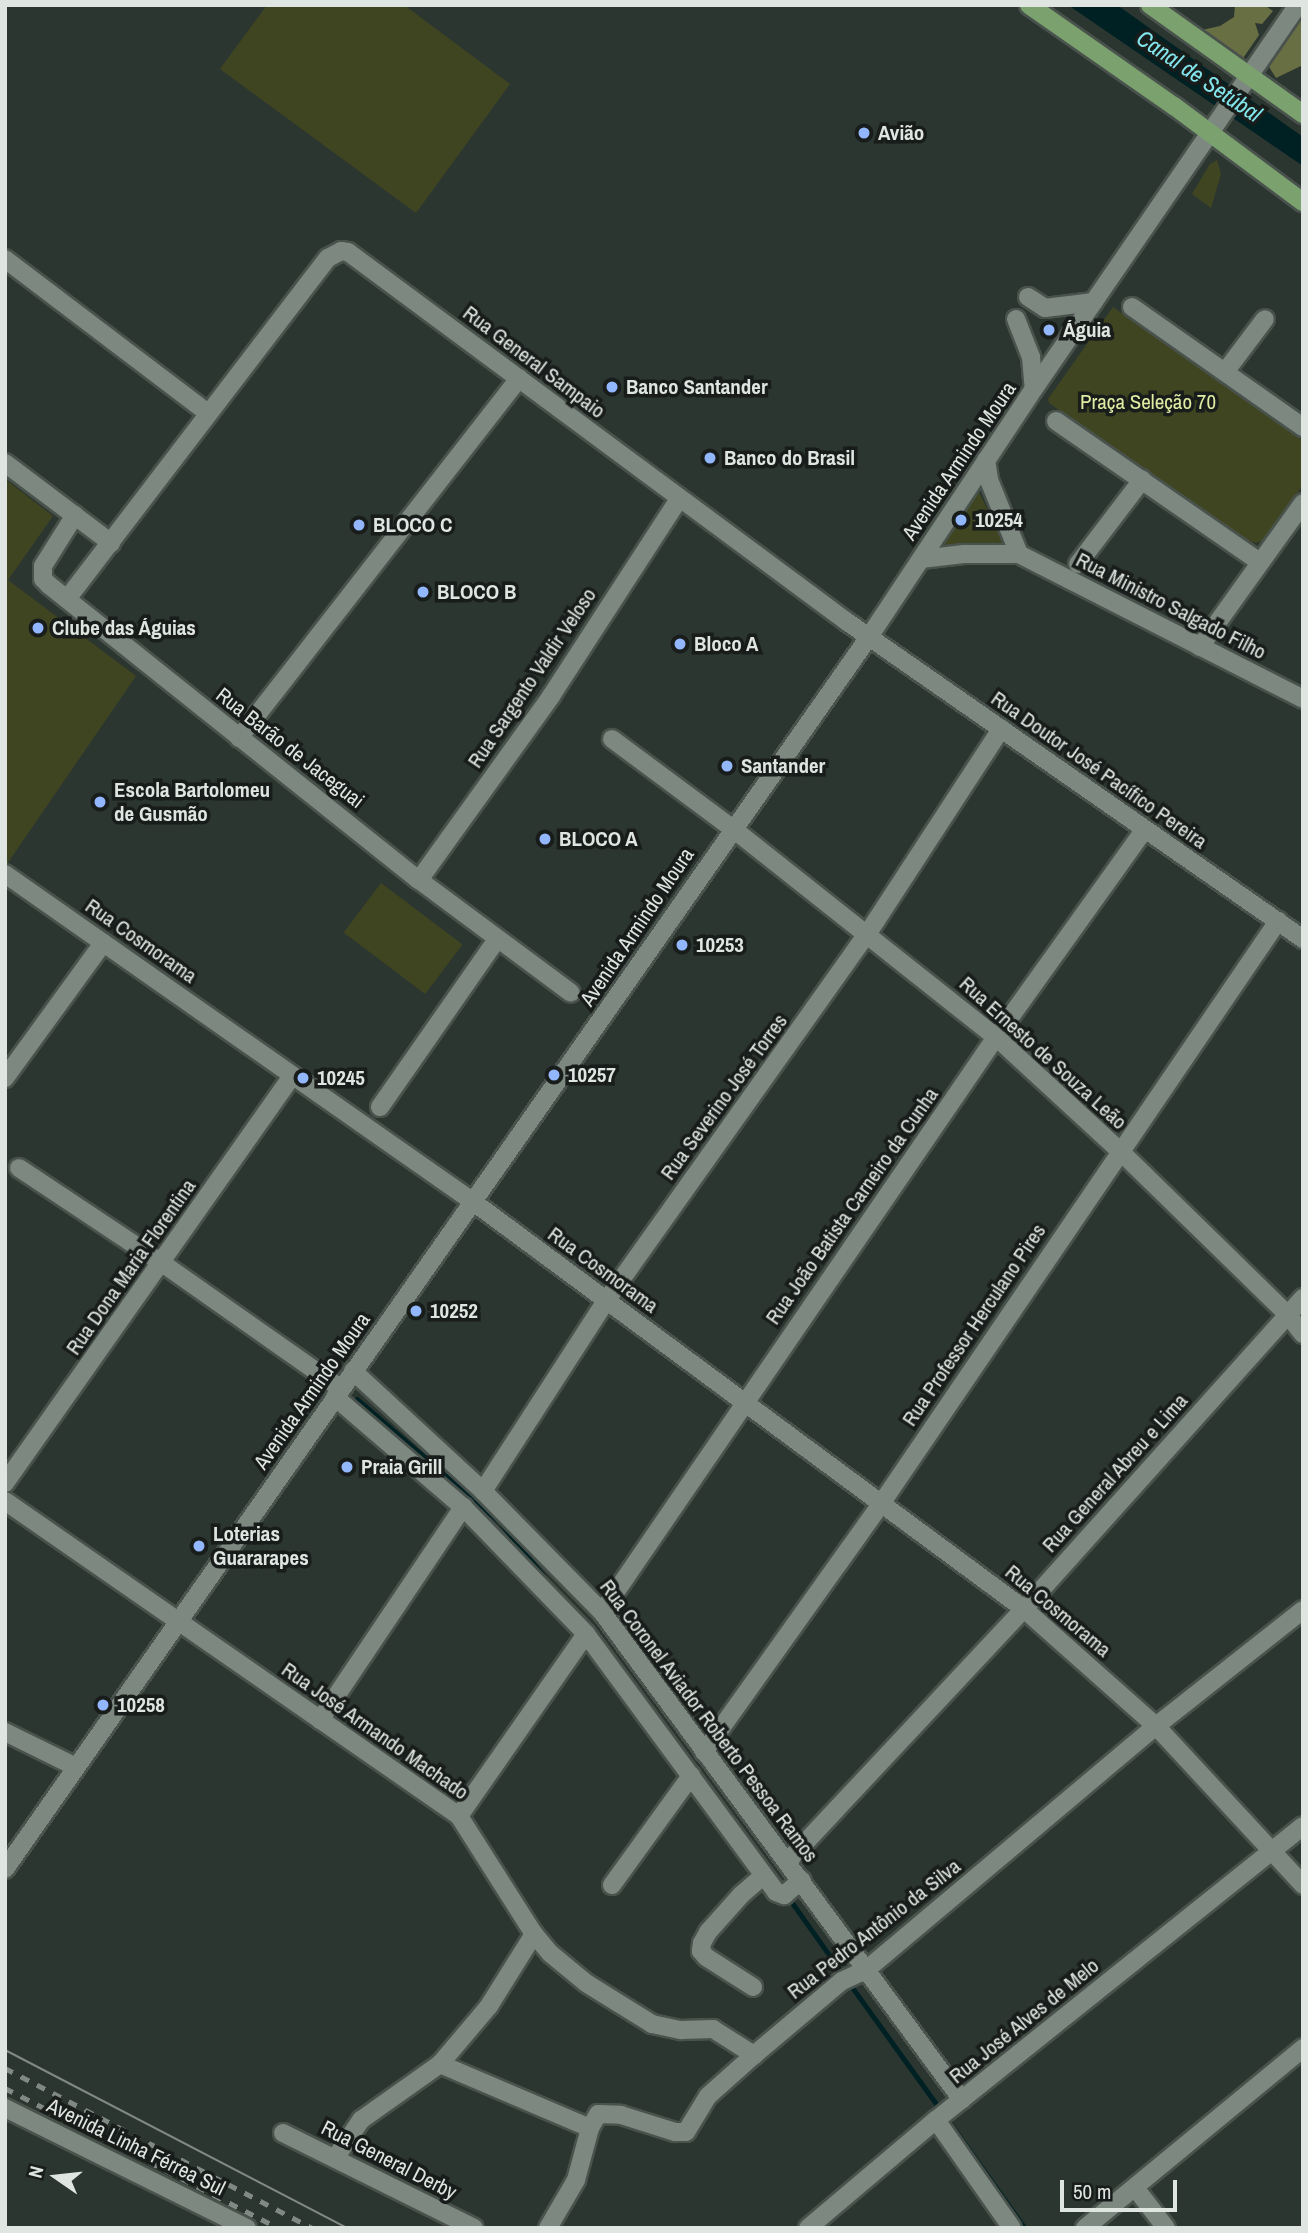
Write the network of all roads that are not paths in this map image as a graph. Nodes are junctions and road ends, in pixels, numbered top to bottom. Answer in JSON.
{"nodes":[{"id":1,"x":1029,"y":5,"type":"edge"},
{"id":2,"x":1150,"y":5,"type":"edge"},
{"id":3,"x":1298,"y":5,"type":"edge"},
{"id":4,"x":1246,"y":82,"type":"junction"},
{"id":5,"x":1303,"y":114,"type":"edge"},
{"id":6,"x":1211,"y":134,"type":"junction"},
{"id":7,"x":1303,"y":202,"type":"edge"},
{"id":8,"x":5,"y":258,"type":"edge"},
{"id":9,"x":1028,"y":297,"type":"dead end"},
{"id":10,"x":1094,"y":302,"type":"junction"},
{"id":11,"x":1132,"y":307,"type":"dead end"},
{"id":12,"x":1045,"y":308,"type":"junction"},
{"id":13,"x":1265,"y":319,"type":"dead end"},
{"id":14,"x":1225,"y":372,"type":"junction"},
{"id":15,"x":519,"y":378,"type":"junction"},
{"id":16,"x":1034,"y":389,"type":"junction"},
{"id":17,"x":208,"y":413,"type":"junction"},
{"id":18,"x":1056,"y":421,"type":"dead end"},
{"id":19,"x":1303,"y":427,"type":"edge"},
{"id":20,"x":986,"y":460,"type":"junction"},
{"id":21,"x":5,"y":463,"type":"edge"},
{"id":22,"x":1142,"y":480,"type":"junction"},
{"id":23,"x":679,"y":499,"type":"junction"},
{"id":24,"x":1303,"y":503,"type":"edge"},
{"id":25,"x":75,"y":515,"type":"junction"},
{"id":26,"x":111,"y":543,"type":"junction"},
{"id":27,"x":1019,"y":554,"type":"junction"},
{"id":28,"x":921,"y":559,"type":"junction"},
{"id":29,"x":1260,"y":562,"type":"junction"},
{"id":30,"x":1078,"y":564,"type":"dead end"},
{"id":31,"x":68,"y":599,"type":"junction"},
{"id":32,"x":869,"y":637,"type":"junction"},
{"id":33,"x":1200,"y":647,"type":"junction"},
{"id":34,"x":1303,"y":699,"type":"edge"},
{"id":35,"x":1001,"y":729,"type":"junction"},
{"id":36,"x":239,"y":738,"type":"junction"},
{"id":37,"x":612,"y":738,"type":"dead end"},
{"id":38,"x":732,"y":828,"type":"junction"},
{"id":39,"x":1144,"y":830,"type":"junction"},
{"id":40,"x":5,"y":874,"type":"edge"},
{"id":41,"x":419,"y":880,"type":"junction"},
{"id":42,"x":1278,"y":920,"type":"junction"},
{"id":43,"x":868,"y":933,"type":"junction"},
{"id":44,"x":497,"y":939,"type":"junction"},
{"id":45,"x":1303,"y":939,"type":"edge"},
{"id":46,"x":103,"y":943,"type":"junction"},
{"id":47,"x":571,"y":993,"type":"dead end"},
{"id":48,"x":996,"y":1037,"type":"junction"},
{"id":49,"x":292,"y":1076,"type":"junction"},
{"id":50,"x":5,"y":1078,"type":"edge"},
{"id":51,"x":380,"y":1108,"type":"dead end"},
{"id":52,"x":1120,"y":1152,"type":"junction"},
{"id":53,"x":19,"y":1168,"type":"dead end"},
{"id":54,"x":472,"y":1201,"type":"junction"},
{"id":55,"x":162,"y":1263,"type":"junction"},
{"id":56,"x":1303,"y":1298,"type":"edge"},
{"id":57,"x":606,"y":1301,"type":"junction"},
{"id":58,"x":1288,"y":1315,"type":"junction"},
{"id":59,"x":1303,"y":1334,"type":"edge"},
{"id":60,"x":353,"y":1371,"type":"junction"},
{"id":61,"x":338,"y":1393,"type":"junction"},
{"id":62,"x":745,"y":1401,"type":"junction"},
{"id":63,"x":5,"y":1483,"type":"edge"},
{"id":64,"x":483,"y":1491,"type":"junction"},
{"id":65,"x":5,"y":1502,"type":"edge"},
{"id":66,"x":883,"y":1502,"type":"junction"},
{"id":67,"x":463,"y":1507,"type":"junction"},
{"id":68,"x":1024,"y":1609,"type":"junction"},
{"id":69,"x":1303,"y":1610,"type":"edge"},
{"id":70,"x":602,"y":1612,"type":"junction"},
{"id":71,"x":177,"y":1623,"type":"junction"},
{"id":72,"x":586,"y":1634,"type":"junction"},
{"id":73,"x":320,"y":1720,"type":"junction"},
{"id":74,"x":1156,"y":1726,"type":"junction"},
{"id":75,"x":5,"y":1732,"type":"edge"},
{"id":76,"x":704,"y":1752,"type":"junction"},
{"id":77,"x":76,"y":1767,"type":"junction"},
{"id":78,"x":691,"y":1776,"type":"junction"},
{"id":79,"x":459,"y":1816,"type":"junction"},
{"id":80,"x":1303,"y":1826,"type":"edge"},
{"id":81,"x":1271,"y":1851,"type":"junction"},
{"id":82,"x":788,"y":1862,"type":"junction"},
{"id":83,"x":5,"y":1869,"type":"edge"},
{"id":84,"x":763,"y":1876,"type":"junction"},
{"id":85,"x":612,"y":1885,"type":"dead end"},
{"id":86,"x":1303,"y":1885,"type":"edge"},
{"id":87,"x":793,"y":1888,"type":"junction"},
{"id":88,"x":534,"y":1934,"type":"junction"},
{"id":89,"x":853,"y":1975,"type":"junction"},
{"id":90,"x":752,"y":1987,"type":"dead end"},
{"id":91,"x":1303,"y":2049,"type":"edge"},
{"id":92,"x":754,"y":2055,"type":"junction"},
{"id":93,"x":440,"y":2064,"type":"junction"},
{"id":94,"x":5,"y":2108,"type":"edge"},
{"id":95,"x":948,"y":2111,"type":"junction"},
{"id":96,"x":590,"y":2128,"type":"junction"},
{"id":97,"x":283,"y":2133,"type":"dead end"},
{"id":98,"x":336,"y":2157,"type":"junction"},
{"id":99,"x":1136,"y":2189,"type":"junction"},
{"id":100,"x":247,"y":2228,"type":"edge"},
{"id":101,"x":474,"y":2228,"type":"edge"},
{"id":102,"x":548,"y":2228,"type":"edge"},
{"id":103,"x":808,"y":2228,"type":"edge"},
{"id":104,"x":1012,"y":2228,"type":"edge"},
{"id":105,"x":1085,"y":2228,"type":"edge"},
{"id":106,"x":1166,"y":2228,"type":"edge"}],
"edges":[{"from":1,"to":6,"type":"main road"},
{"from":2,"to":4,"type":"main road"},
{"from":3,"to":4,"type":"street","name":"Avenida Armindo Moura"},
{"from":4,"to":5,"type":"main road"},
{"from":4,"to":6,"type":"street","name":"Avenida Armindo Moura"},
{"from":6,"to":7,"type":"main road"},
{"from":6,"to":10,"type":"street","name":"Avenida Armindo Moura"},
{"from":8,"to":17,"type":"street"},
{"from":9,"to":12,"type":"street"},
{"from":10,"to":12,"type":"street"},
{"from":10,"to":16,"type":"street","name":"Avenida Armindo Moura"},
{"from":11,"to":14,"type":"street"},
{"from":12,"to":16,"type":"street"},
{"from":13,"to":14,"type":"street"},
{"from":14,"to":19,"type":"street"},
{"from":15,"to":17,"type":"street","name":"Rua General Sampaio"},
{"from":15,"to":23,"type":"street","name":"Rua General Sampaio"},
{"from":15,"to":36,"type":"street"},
{"from":16,"to":20,"type":"street","name":"Avenida Armindo Moura"},
{"from":17,"to":26,"type":"street","name":"Rua General Sampaio"},
{"from":18,"to":22,"type":"street"},
{"from":20,"to":27,"type":"street"},
{"from":20,"to":28,"type":"street","name":"Avenida Armindo Moura"},
{"from":21,"to":25,"type":"street"},
{"from":22,"to":29,"type":"street"},
{"from":22,"to":30,"type":"street"},
{"from":23,"to":32,"type":"street","name":"Rua General Sampaio"},
{"from":23,"to":41,"type":"street","name":"Rua Sargento Valdir Veloso"},
{"from":24,"to":29,"type":"street"},
{"from":25,"to":26,"type":"street"},
{"from":25,"to":31,"type":"street","name":"Rua Barão de Jaceguai"},
{"from":26,"to":31,"type":"street","name":"Rua General Sampaio"},
{"from":27,"to":28,"type":"street","name":"Rua Ministro Salgado Filho"},
{"from":27,"to":33,"type":"street","name":"Rua Ministro Salgado Filho"},
{"from":28,"to":32,"type":"street","name":"Avenida Armindo Moura"},
{"from":29,"to":33,"type":"street"},
{"from":31,"to":36,"type":"street","name":"Rua Barão de Jaceguai"},
{"from":32,"to":35,"type":"street","name":"Rua Doutor José Pacífico Pereira"},
{"from":32,"to":38,"type":"street","name":"Avenida Armindo Moura"},
{"from":33,"to":34,"type":"street","name":"Rua Ministro Salgado Filho"},
{"from":35,"to":39,"type":"street","name":"Rua Doutor José Pacífico Pereira"},
{"from":35,"to":43,"type":"street","name":"Rua Severino José Torres"},
{"from":36,"to":41,"type":"street","name":"Rua Barão de Jaceguai"},
{"from":37,"to":38,"type":"street","name":"Rua Ernesto de Souza Leão"},
{"from":38,"to":43,"type":"street","name":"Rua Ernesto de Souza Leão"},
{"from":38,"to":54,"type":"street","name":"Avenida Armindo Moura"},
{"from":39,"to":42,"type":"street","name":"Rua Doutor José Pacífico Pereira"},
{"from":39,"to":48,"type":"street","name":"Rua João Batista Carneiro da Cunha"},
{"from":40,"to":46,"type":"street","name":"Rua Cosmorama"},
{"from":41,"to":44,"type":"street","name":"Rua Barão de Jaceguai"},
{"from":42,"to":45,"type":"street","name":"Rua Doutor José Pacífico Pereira"},
{"from":42,"to":52,"type":"street","name":"Rua Professor Herculano Pires"},
{"from":43,"to":48,"type":"street","name":"Rua Ernesto de Souza Leão"},
{"from":43,"to":57,"type":"street","name":"Rua Severino José Torres"},
{"from":44,"to":47,"type":"street","name":"Rua Barão de Jaceguai"},
{"from":44,"to":51,"type":"street"},
{"from":46,"to":49,"type":"street","name":"Rua Cosmorama"},
{"from":46,"to":50,"type":"street"},
{"from":48,"to":52,"type":"street","name":"Rua Ernesto de Souza Leão"},
{"from":48,"to":62,"type":"street","name":"Rua João Batista Carneiro da Cunha"},
{"from":49,"to":54,"type":"street","name":"Rua Cosmorama"},
{"from":49,"to":55,"type":"street","name":"Rua Dona Maria Florentina"},
{"from":52,"to":58,"type":"street","name":"Rua Ernesto de Souza Leão"},
{"from":52,"to":66,"type":"street","name":"Rua Professor Herculano Pires"},
{"from":53,"to":55,"type":"street"},
{"from":54,"to":57,"type":"street","name":"Rua Cosmorama"},
{"from":54,"to":60,"type":"street","name":"Avenida Armindo Moura"},
{"from":55,"to":61,"type":"street"},
{"from":55,"to":63,"type":"street","name":"Rua Dona Maria Florentina"},
{"from":56,"to":58,"type":"street","name":"Rua General Abreu e Lima"},
{"from":57,"to":62,"type":"street","name":"Rua Cosmorama"},
{"from":57,"to":64,"type":"street","name":"Rua Severino José Torres"},
{"from":58,"to":59,"type":"street","name":"Rua Ernesto de Souza Leão"},
{"from":58,"to":68,"type":"street","name":"Rua General Abreu e Lima"},
{"from":60,"to":61,"type":"street","name":"Avenida Armindo Moura"},
{"from":60,"to":64,"type":"street","name":"Rua Coronel Aviador Roberto Pessoa Ramos"},
{"from":61,"to":67,"type":"street"},
{"from":61,"to":71,"type":"street","name":"Avenida Armindo Moura"},
{"from":62,"to":66,"type":"street","name":"Rua Cosmorama"},
{"from":62,"to":70,"type":"street","name":"Rua João Batista Carneiro da Cunha"},
{"from":64,"to":70,"type":"street","name":"Rua Coronel Aviador Roberto Pessoa Ramos"},
{"from":65,"to":71,"type":"street","name":"Rua José Armando Machado"},
{"from":66,"to":68,"type":"street","name":"Rua Cosmorama"},
{"from":66,"to":76,"type":"street","name":"Rua Professor Herculano Pires"},
{"from":67,"to":72,"type":"street"},
{"from":67,"to":73,"type":"street"},
{"from":68,"to":74,"type":"street","name":"Rua Cosmorama"},
{"from":68,"to":82,"type":"street","name":"Rua General Abreu e Lima"},
{"from":69,"to":74,"type":"street","name":"Rua Pedro Antônio da Silva"},
{"from":70,"to":76,"type":"street","name":"Rua Coronel Aviador Roberto Pessoa Ramos"},
{"from":71,"to":73,"type":"street","name":"Rua José Armando Machado"},
{"from":71,"to":77,"type":"street","name":"Avenida Armindo Moura"},
{"from":72,"to":78,"type":"street"},
{"from":72,"to":79,"type":"street"},
{"from":73,"to":79,"type":"street","name":"Rua José Armando Machado"},
{"from":74,"to":81,"type":"street","name":"Rua Cosmorama"},
{"from":74,"to":89,"type":"street","name":"Rua Pedro Antônio da Silva"},
{"from":75,"to":77,"type":"street"},
{"from":76,"to":82,"type":"street","name":"Rua Coronel Aviador Roberto Pessoa Ramos"},
{"from":77,"to":83,"type":"street","name":"Avenida Armindo Moura"},
{"from":78,"to":84,"type":"street"},
{"from":78,"to":85,"type":"street"},
{"from":79,"to":88,"type":"street","name":"Rua José Armando Machado"},
{"from":80,"to":81,"type":"street","name":"Rua José Alves de Melo"},
{"from":81,"to":86,"type":"street","name":"Rua Cosmorama"},
{"from":81,"to":95,"type":"street","name":"Rua José Alves de Melo"},
{"from":82,"to":87,"type":"street","name":"Rua Coronel Aviador Roberto Pessoa Ramos"},
{"from":84,"to":87,"type":"street"},
{"from":84,"to":90,"type":"street"},
{"from":87,"to":89,"type":"street","name":"Rua Coronel Aviador Roberto Pessoa Ramos"},
{"from":88,"to":92,"type":"street"},
{"from":88,"to":93,"type":"street"},
{"from":89,"to":92,"type":"street","name":"Rua Pedro Antônio da Silva"},
{"from":89,"to":95,"type":"street","name":"Rua Coronel Aviador Roberto Pessoa Ramos"},
{"from":91,"to":99,"type":"street"},
{"from":92,"to":96,"type":"street","name":"Rua Pedro Antônio da Silva"},
{"from":93,"to":96,"type":"street"},
{"from":93,"to":98,"type":"street"},
{"from":94,"to":100,"type":"street","name":"Avenida Linha Férrea Sul"},
{"from":95,"to":103,"type":"street","name":"Rua José Alves de Melo"},
{"from":95,"to":104,"type":"street","name":"Rua Coronel Aviador Roberto Pessoa Ramos"},
{"from":96,"to":102,"type":"street"},
{"from":97,"to":98,"type":"street","name":"Rua General Derby"},
{"from":98,"to":101,"type":"street","name":"Rua General Derby"},
{"from":99,"to":105,"type":"street"},
{"from":99,"to":106,"type":"street"}]}
